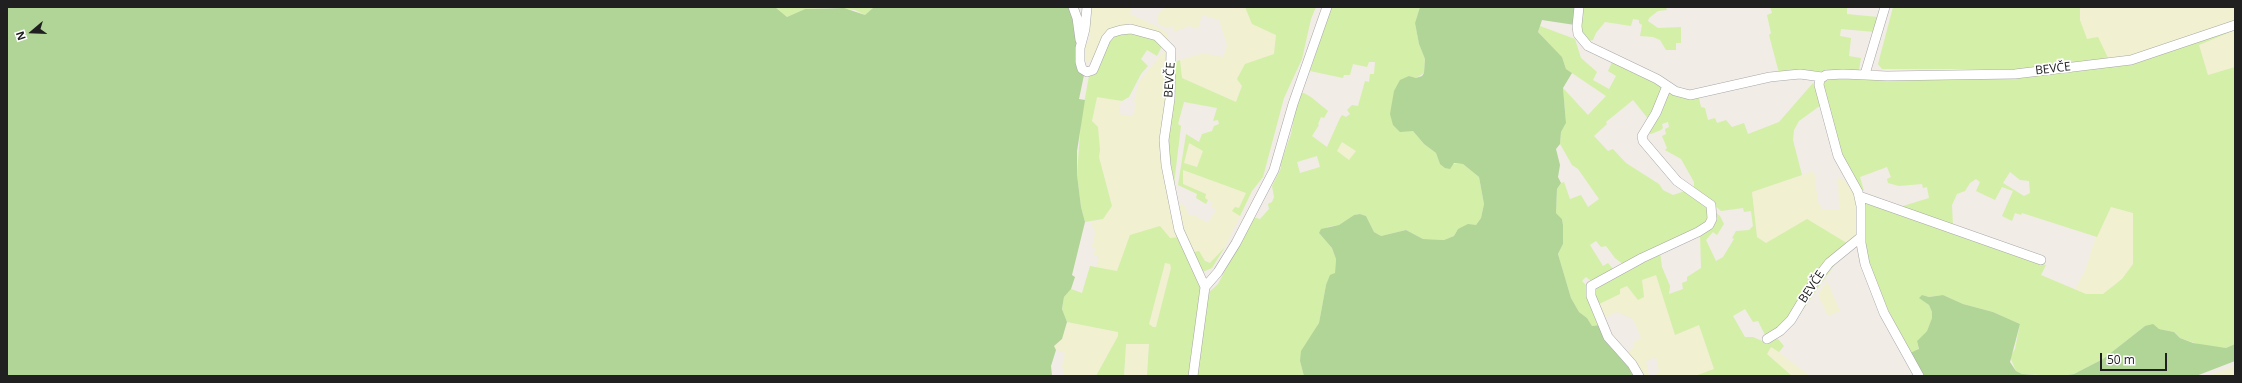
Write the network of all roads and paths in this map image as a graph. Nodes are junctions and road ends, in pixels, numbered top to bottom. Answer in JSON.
{"nodes":[{"id":1,"x":1073,"y":7,"type":"edge"},
{"id":2,"x":1087,"y":7,"type":"edge"},
{"id":3,"x":1328,"y":7,"type":"edge"},
{"id":4,"x":1579,"y":7,"type":"edge"},
{"id":5,"x":1885,"y":7,"type":"edge"},
{"id":6,"x":2235,"y":25,"type":"edge"},
{"id":7,"x":1080,"y":48,"type":"junction"},
{"id":8,"x":1865,"y":74,"type":"junction"},
{"id":9,"x":1822,"y":77,"type":"junction"},
{"id":10,"x":1667,"y":86,"type":"junction"},
{"id":11,"x":1858,"y":196,"type":"junction"},
{"id":12,"x":1861,"y":237,"type":"junction"},
{"id":13,"x":2041,"y":260,"type":"dead end"},
{"id":14,"x":1205,"y":287,"type":"junction"},
{"id":15,"x":1767,"y":339,"type":"dead end"},
{"id":16,"x":1193,"y":376,"type":"edge"},
{"id":17,"x":1639,"y":376,"type":"edge"},
{"id":18,"x":1919,"y":376,"type":"edge"}],
"edges":[{"from":1,"to":7,"type":"street"},
{"from":2,"to":7,"type":"street","name":"BEVČE"},
{"from":3,"to":14,"type":"street"},
{"from":4,"to":10,"type":"street","name":"BEVČE"},
{"from":5,"to":8,"type":"street"},
{"from":6,"to":8,"type":"street","name":"BEVČE"},
{"from":7,"to":14,"type":"street","name":"BEVČE"},
{"from":8,"to":9,"type":"street","name":"BEVČE"},
{"from":9,"to":10,"type":"street","name":"BEVČE"},
{"from":9,"to":11,"type":"street"},
{"from":10,"to":17,"type":"street"},
{"from":11,"to":12,"type":"street"},
{"from":11,"to":13,"type":"street"},
{"from":12,"to":15,"type":"street","name":"BEVČE"},
{"from":12,"to":18,"type":"street"},
{"from":14,"to":16,"type":"street"}]}
